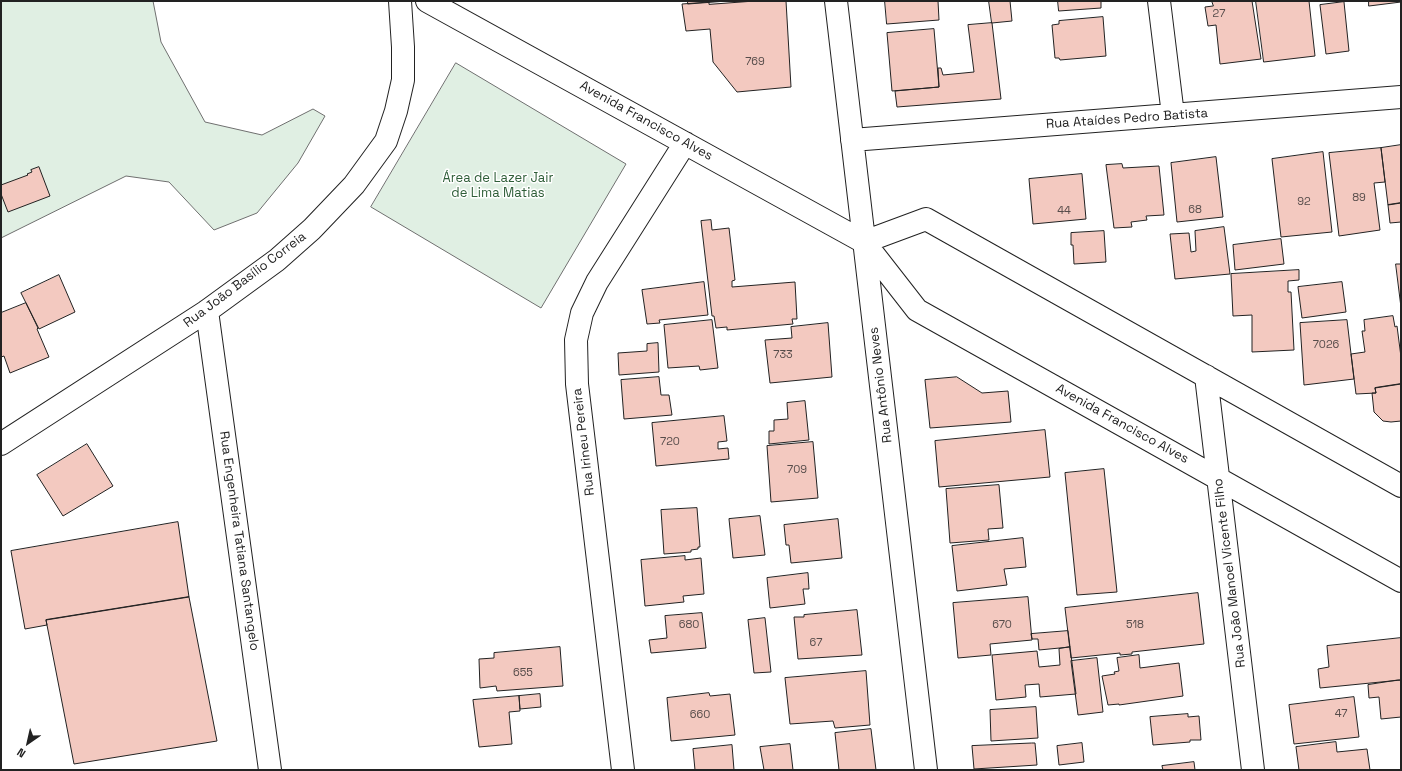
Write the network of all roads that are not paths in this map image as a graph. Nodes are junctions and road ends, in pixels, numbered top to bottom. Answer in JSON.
{"nodes":[{"id":1,"x":400,"y":1,"type":"edge"},
{"id":2,"x":427,"y":1,"type":"edge"},
{"id":3,"x":836,"y":1,"type":"edge"},
{"id":4,"x":1159,"y":1,"type":"edge"},
{"id":5,"x":1401,"y":97,"type":"edge"},
{"id":6,"x":1173,"y":115,"type":"junction"},
{"id":7,"x":852,"y":140,"type":"junction"},
{"id":8,"x":685,"y":143,"type":"junction"},
{"id":9,"x":864,"y":242,"type":"junction"},
{"id":10,"x":207,"y":311,"type":"junction"},
{"id":11,"x":1206,"y":376,"type":"junction"},
{"id":12,"x":1,"y":444,"type":"edge"},
{"id":13,"x":1218,"y":479,"type":"junction"},
{"id":14,"x":1401,"y":486,"type":"edge"},
{"id":15,"x":1401,"y":581,"type":"edge"},
{"id":16,"x":270,"y":770,"type":"edge"},
{"id":17,"x":623,"y":770,"type":"edge"},
{"id":18,"x":926,"y":770,"type":"edge"},
{"id":19,"x":1253,"y":770,"type":"edge"}],
"edges":[{"from":1,"to":10,"type":"street","name":"Rua João Basílio Correia"},
{"from":2,"to":8,"type":"street","name":"Avenida Francisco Alves"},
{"from":3,"to":7,"type":"street","name":"Rua Antônio Neves"},
{"from":4,"to":6,"type":"street"},
{"from":5,"to":6,"type":"street","name":"Rua Ataídes Pedro Batista"},
{"from":6,"to":7,"type":"street","name":"Rua Ataídes Pedro Batista"},
{"from":7,"to":9,"type":"street","name":"Rua Antônio Neves"},
{"from":8,"to":9,"type":"street","name":"Avenida Francisco Alves"},
{"from":8,"to":17,"type":"street","name":"Rua Irineu Pereira"},
{"from":9,"to":11,"type":"street"},
{"from":9,"to":13,"type":"street","name":"Avenida Francisco Alves"},
{"from":9,"to":18,"type":"street","name":"Rua Antônio Neves"},
{"from":10,"to":12,"type":"street","name":"Rua João Basílio Correia"},
{"from":10,"to":16,"type":"street","name":"Rua Engenheira Tatiana Santangelo"},
{"from":11,"to":13,"type":"street","name":"Rua João Manoel Vicente Filho"},
{"from":11,"to":14,"type":"street"},
{"from":13,"to":15,"type":"street","name":"Avenida Francisco Alves"},
{"from":13,"to":19,"type":"street","name":"Rua João Manoel Vicente Filho"}]}
